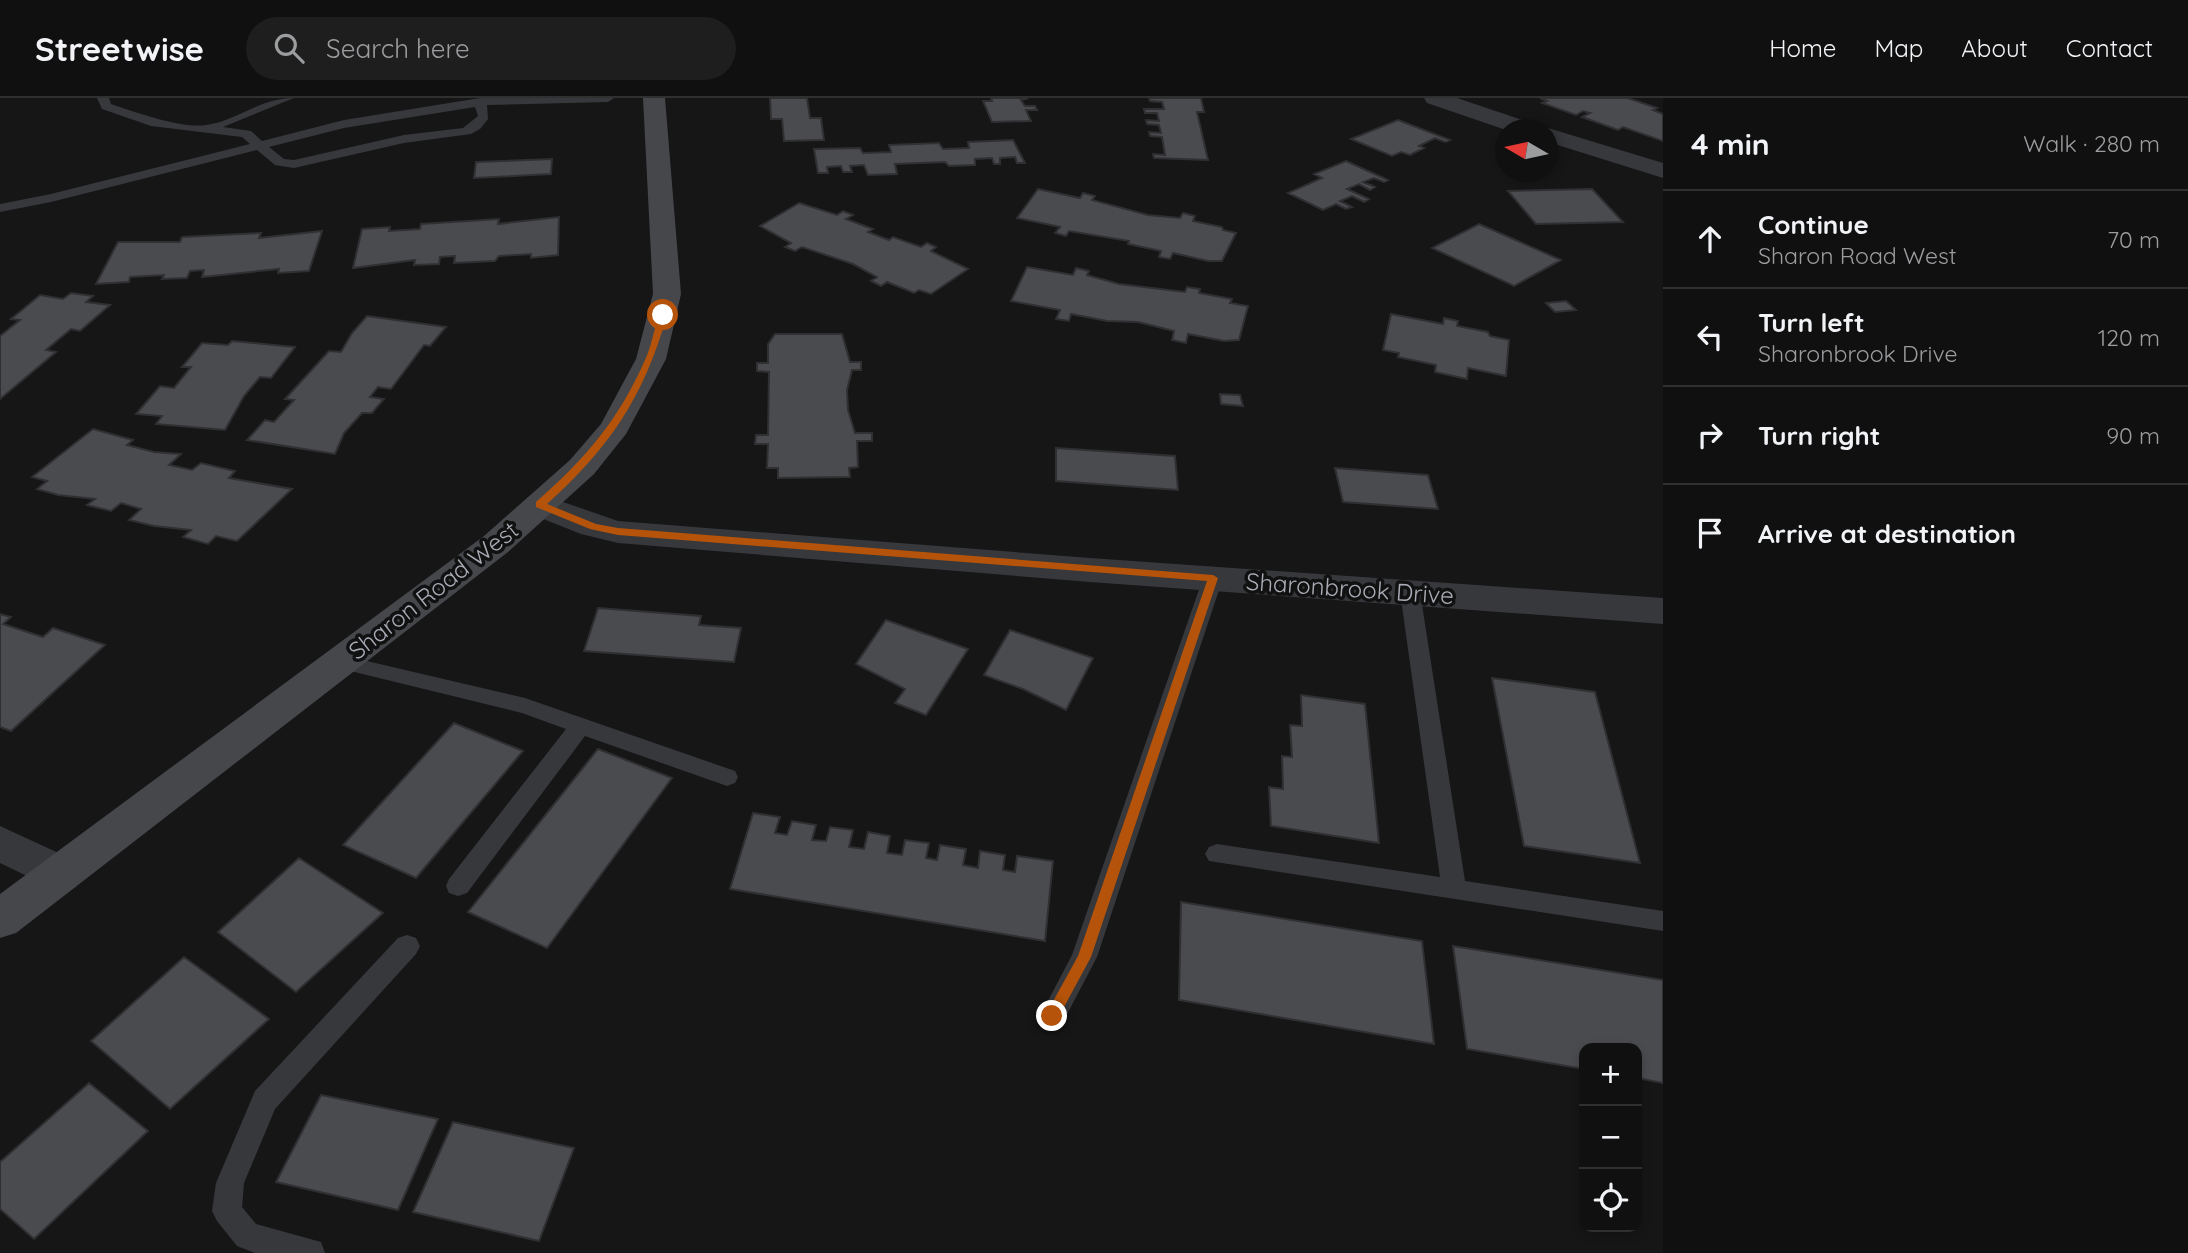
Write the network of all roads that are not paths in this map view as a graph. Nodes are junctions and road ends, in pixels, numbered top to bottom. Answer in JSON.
{"nodes":[{"id":1,"x":103,"y":98,"type":"edge"},
{"id":2,"x":288,"y":98,"type":"edge"},
{"id":3,"x":608,"y":98,"type":"edge"},
{"id":4,"x":654,"y":98,"type":"edge"},
{"id":5,"x":1435,"y":98,"type":"edge"},
{"id":6,"x":486,"y":100,"type":"edge"},
{"id":7,"x":1497,"y":119,"type":"edge"},
{"id":8,"x":208,"y":128,"type":"junction"},
{"id":9,"x":1558,"y":138,"type":"edge"},
{"id":10,"x":263,"y":145,"type":"junction"},
{"id":11,"x":1663,"y":171,"type":"edge"},
{"id":12,"x":0,"y":208,"type":"edge"},
{"id":13,"x":540,"y":505,"type":"junction"},
{"id":14,"x":1213,"y":578,"type":"junction"},
{"id":15,"x":1410,"y":592,"type":"junction"},
{"id":16,"x":1663,"y":611,"type":"edge"},
{"id":17,"x":341,"y":662,"type":"junction"},
{"id":18,"x":580,"y":725,"type":"junction"},
{"id":19,"x":727,"y":777,"type":"dead end"},
{"id":20,"x":0,"y":843,"type":"edge"},
{"id":21,"x":1217,"y":854,"type":"dead end"},
{"id":22,"x":60,"y":874,"type":"junction"},
{"id":23,"x":458,"y":886,"type":"dead end"},
{"id":24,"x":1454,"y":890,"type":"junction"},
{"id":25,"x":0,"y":919,"type":"edge"},
{"id":26,"x":1663,"y":921,"type":"edge"},
{"id":27,"x":407,"y":946,"type":"dead end"},
{"id":28,"x":1052,"y":1016,"type":"dead end"},
{"id":29,"x":310,"y":1253,"type":"edge"}],
"edges":[{"from":1,"to":8,"type":"lane"},
{"from":2,"to":8,"type":"lane"},
{"from":3,"to":6,"type":"lane"},
{"from":4,"to":13,"type":"main road","name":"Sharon Road West"},
{"from":5,"to":7,"type":"street"},
{"from":6,"to":10,"type":"lane"},
{"from":6,"to":10,"type":"lane"},
{"from":8,"to":10,"type":"lane"},
{"from":9,"to":11,"type":"street"},
{"from":10,"to":12,"type":"lane"},
{"from":13,"to":14,"type":"street","name":"Sharonbrook Drive"},
{"from":13,"to":17,"type":"main road","name":"Sharon Road West"},
{"from":14,"to":15,"type":"street","name":"Sharonbrook Drive"},
{"from":14,"to":28,"type":"lane"},
{"from":15,"to":16,"type":"street","name":"Sharonbrook Drive"},
{"from":15,"to":24,"type":"lane"},
{"from":17,"to":18,"type":"lane"},
{"from":17,"to":22,"type":"main road","name":"Sharon Road West"},
{"from":18,"to":19,"type":"lane"},
{"from":18,"to":23,"type":"lane"},
{"from":20,"to":22,"type":"street"},
{"from":21,"to":24,"type":"lane"},
{"from":22,"to":25,"type":"main road","name":"Sharon Road West"},
{"from":24,"to":26,"type":"lane"},
{"from":27,"to":29,"type":"lane"}]}
